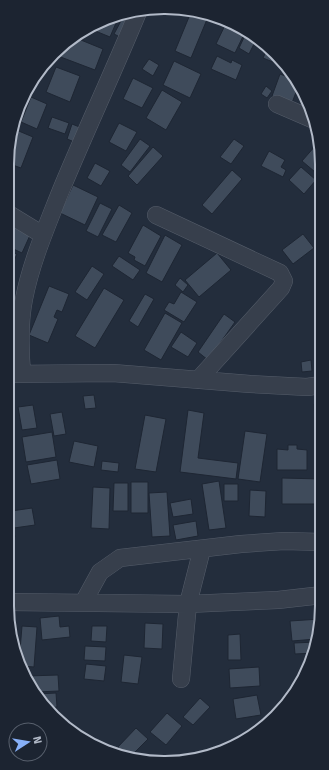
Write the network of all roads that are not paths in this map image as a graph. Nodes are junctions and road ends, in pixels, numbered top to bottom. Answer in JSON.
{"nodes":[{"id":1,"x":136,"y":17,"type":"edge"},
{"id":2,"x":278,"y":104,"type":"dead end"},
{"id":3,"x":307,"y":117,"type":"edge"},
{"id":4,"x":156,"y":215,"type":"dead end"},
{"id":5,"x":14,"y":216,"type":"edge"},
{"id":6,"x":43,"y":235,"type":"junction"},
{"id":7,"x":14,"y":374,"type":"edge"},
{"id":8,"x":198,"y":380,"type":"junction"},
{"id":9,"x":315,"y":386,"type":"edge"},
{"id":10,"x":315,"y":542,"type":"edge"},
{"id":11,"x":202,"y":549,"type":"junction"},
{"id":12,"x":315,"y":596,"type":"edge"},
{"id":13,"x":14,"y":602,"type":"edge"},
{"id":14,"x":83,"y":603,"type":"junction"},
{"id":15,"x":188,"y":604,"type":"junction"},
{"id":16,"x":180,"y":679,"type":"dead end"}],
"edges":[{"from":1,"to":6,"type":"street"},
{"from":2,"to":3,"type":"street"},
{"from":4,"to":8,"type":"street"},
{"from":5,"to":6,"type":"street"},
{"from":6,"to":7,"type":"street"},
{"from":7,"to":8,"type":"street"},
{"from":8,"to":9,"type":"street"},
{"from":10,"to":11,"type":"street"},
{"from":11,"to":14,"type":"street"},
{"from":11,"to":15,"type":"street"},
{"from":12,"to":15,"type":"street"},
{"from":13,"to":14,"type":"street"},
{"from":14,"to":15,"type":"street"},
{"from":15,"to":16,"type":"street"}]}
